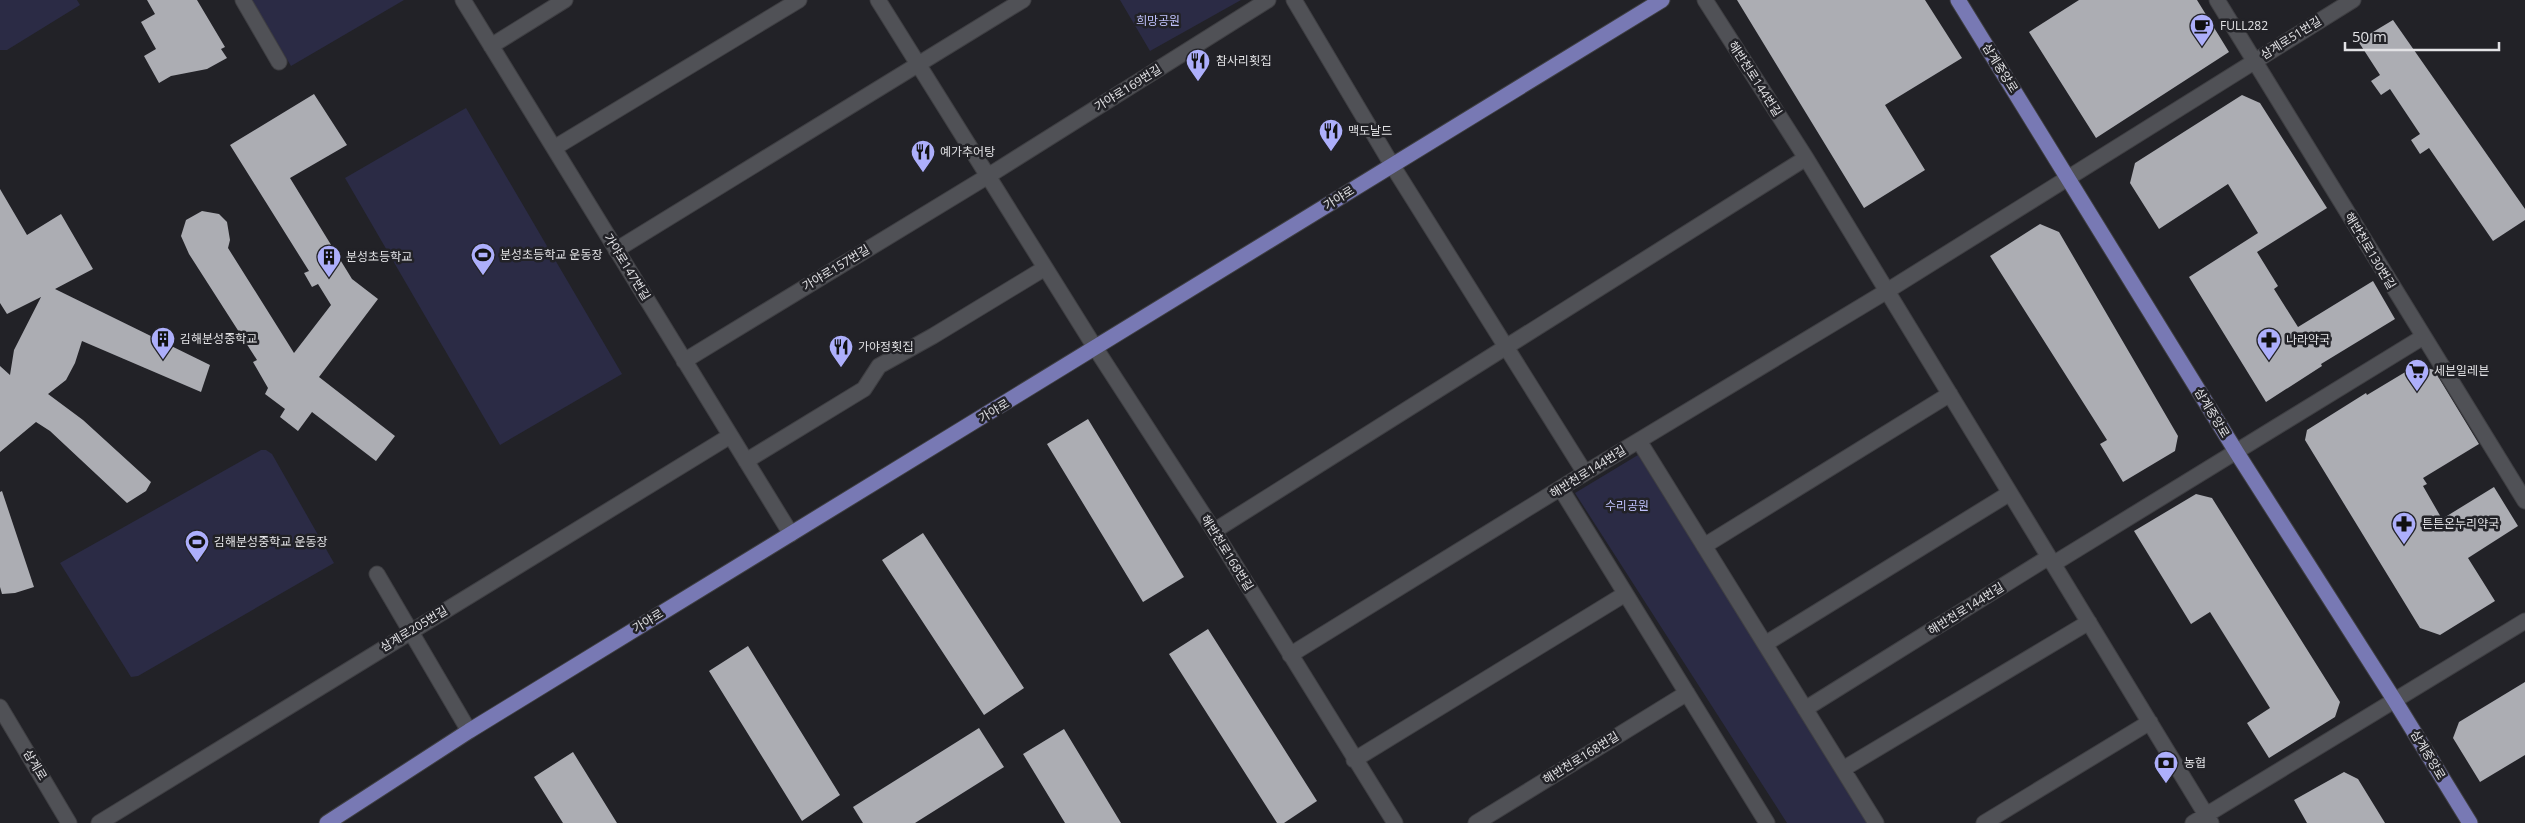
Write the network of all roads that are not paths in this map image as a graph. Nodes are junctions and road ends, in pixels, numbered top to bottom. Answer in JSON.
{"nodes":[{"id":1,"x":243,"y":0,"type":"edge"},
{"id":2,"x":463,"y":0,"type":"edge"},
{"id":3,"x":565,"y":0,"type":"edge"},
{"id":4,"x":799,"y":0,"type":"edge"},
{"id":5,"x":878,"y":0,"type":"edge"},
{"id":6,"x":1023,"y":0,"type":"edge"},
{"id":7,"x":1268,"y":0,"type":"edge"},
{"id":8,"x":1294,"y":0,"type":"edge"},
{"id":9,"x":1662,"y":0,"type":"edge"},
{"id":10,"x":1705,"y":0,"type":"edge"},
{"id":11,"x":1958,"y":0,"type":"edge"},
{"id":12,"x":2217,"y":0,"type":"edge"},
{"id":13,"x":2353,"y":0,"type":"edge"},
{"id":14,"x":491,"y":46,"type":"junction"},
{"id":15,"x":2254,"y":61,"type":"junction"},
{"id":16,"x":279,"y":62,"type":"dead end"},
{"id":17,"x":918,"y":65,"type":"junction"},
{"id":18,"x":554,"y":148,"type":"junction"},
{"id":19,"x":1806,"y":158,"type":"junction"},
{"id":20,"x":1392,"y":165,"type":"junction"},
{"id":21,"x":988,"y":176,"type":"junction"},
{"id":22,"x":2068,"y":178,"type":"junction"},
{"id":23,"x":616,"y":250,"type":"junction"},
{"id":24,"x":1045,"y":268,"type":"junction"},
{"id":25,"x":1887,"y":291,"type":"junction"},
{"id":26,"x":2423,"y":337,"type":"junction"},
{"id":27,"x":1506,"y":347,"type":"junction"},
{"id":28,"x":1096,"y":349,"type":"junction"},
{"id":29,"x":684,"y":360,"type":"junction"},
{"id":30,"x":1950,"y":394,"type":"junction"},
{"id":31,"x":730,"y":436,"type":"junction"},
{"id":32,"x":1639,"y":441,"type":"junction"},
{"id":33,"x":2236,"y":453,"type":"junction"},
{"id":34,"x":746,"y":461,"type":"junction"},
{"id":35,"x":1585,"y":473,"type":"junction"},
{"id":36,"x":1561,"y":490,"type":"junction"},
{"id":37,"x":2010,"y":493,"type":"junction"},
{"id":38,"x":2525,"y":501,"type":"edge"},
{"id":39,"x":1214,"y":531,"type":"junction"},
{"id":40,"x":791,"y":534,"type":"junction"},
{"id":41,"x":1704,"y":546,"type":"junction"},
{"id":42,"x":2051,"y":561,"type":"junction"},
{"id":43,"x":377,"y":574,"type":"dead end"},
{"id":44,"x":1625,"y":594,"type":"junction"},
{"id":45,"x":2089,"y":622,"type":"junction"},
{"id":46,"x":2525,"y":622,"type":"edge"},
{"id":47,"x":409,"y":632,"type":"junction"},
{"id":48,"x":1765,"y":644,"type":"junction"},
{"id":49,"x":1290,"y":655,"type":"junction"},
{"id":50,"x":1686,"y":693,"type":"junction"},
{"id":51,"x":2395,"y":701,"type":"junction"},
{"id":52,"x":0,"y":707,"type":"edge"},
{"id":53,"x":1805,"y":709,"type":"junction"},
{"id":54,"x":2150,"y":722,"type":"junction"},
{"id":55,"x":469,"y":731,"type":"junction"},
{"id":56,"x":1354,"y":760,"type":"junction"},
{"id":57,"x":1843,"y":769,"type":"junction"},
{"id":58,"x":2209,"y":819,"type":"edge"},
{"id":59,"x":1763,"y":822,"type":"edge"},
{"id":60,"x":69,"y":823,"type":"edge"},
{"id":61,"x":99,"y":823,"type":"edge"},
{"id":62,"x":327,"y":823,"type":"edge"},
{"id":63,"x":1395,"y":823,"type":"edge"},
{"id":64,"x":1476,"y":823,"type":"edge"},
{"id":65,"x":1876,"y":823,"type":"edge"},
{"id":66,"x":1984,"y":823,"type":"edge"},
{"id":67,"x":2193,"y":823,"type":"edge"},
{"id":68,"x":2470,"y":823,"type":"edge"}],
"edges":[{"from":1,"to":16,"type":"street"},
{"from":2,"to":14,"type":"street","name":"가야로147번길"},
{"from":3,"to":14,"type":"street"},
{"from":4,"to":18,"type":"street"},
{"from":5,"to":17,"type":"street"},
{"from":6,"to":17,"type":"street"},
{"from":7,"to":21,"type":"street","name":"가야로169번길"},
{"from":8,"to":20,"type":"street"},
{"from":9,"to":20,"type":"main road","name":"가야로"},
{"from":10,"to":19,"type":"street","name":"해반천로144번길"},
{"from":11,"to":22,"type":"main road","name":"삼계중앙로"},
{"from":12,"to":15,"type":"street","name":"해반천로130번길"},
{"from":13,"to":15,"type":"street","name":"삼계로51번길"},
{"from":14,"to":18,"type":"street","name":"가야로147번길"},
{"from":15,"to":22,"type":"street","name":"삼계로51번길"},
{"from":15,"to":26,"type":"street","name":"해반천로130번길"},
{"from":17,"to":21,"type":"street"},
{"from":17,"to":23,"type":"street"},
{"from":18,"to":23,"type":"street","name":"가야로147번길"},
{"from":19,"to":25,"type":"street","name":"해반천로144번길"},
{"from":19,"to":27,"type":"street"},
{"from":20,"to":27,"type":"street"},
{"from":20,"to":28,"type":"main road","name":"가야로"},
{"from":21,"to":24,"type":"street"},
{"from":21,"to":29,"type":"street","name":"가야로157번길"},
{"from":22,"to":25,"type":"street","name":"삼계로51번길"},
{"from":22,"to":33,"type":"main road","name":"삼계중앙로"},
{"from":23,"to":29,"type":"street","name":"가야로147번길"},
{"from":24,"to":28,"type":"street"},
{"from":24,"to":34,"type":"street"},
{"from":25,"to":30,"type":"street","name":"해반천로144번길"},
{"from":25,"to":32,"type":"street","name":"해반천로144번길"},
{"from":26,"to":33,"type":"street"},
{"from":26,"to":38,"type":"street","name":"해반천로130번길"},
{"from":27,"to":35,"type":"street"},
{"from":27,"to":39,"type":"street"},
{"from":28,"to":39,"type":"street","name":"해반천로168번길"},
{"from":28,"to":40,"type":"main road","name":"가야로"},
{"from":29,"to":31,"type":"street","name":"가야로147번길"},
{"from":30,"to":37,"type":"street","name":"해반천로144번길"},
{"from":30,"to":41,"type":"street"},
{"from":31,"to":34,"type":"street","name":"가야로147번길"},
{"from":31,"to":47,"type":"street","name":"삼계로205번길"},
{"from":32,"to":35,"type":"street","name":"해반천로144번길"},
{"from":32,"to":41,"type":"street"},
{"from":33,"to":42,"type":"street"},
{"from":33,"to":51,"type":"main road","name":"삼계중앙로"},
{"from":34,"to":40,"type":"street","name":"가야로147번길"},
{"from":35,"to":36,"type":"street","name":"해반천로144번길"},
{"from":36,"to":44,"type":"street"},
{"from":36,"to":49,"type":"street","name":"해반천로144번길"},
{"from":37,"to":42,"type":"street","name":"해반천로144번길"},
{"from":37,"to":48,"type":"street"},
{"from":39,"to":49,"type":"street","name":"해반천로168번길"},
{"from":40,"to":55,"type":"main road","name":"가야로"},
{"from":41,"to":48,"type":"street"},
{"from":42,"to":45,"type":"street","name":"해반천로144번길"},
{"from":42,"to":53,"type":"street","name":"해반천로144번길"},
{"from":43,"to":47,"type":"street"},
{"from":44,"to":50,"type":"street"},
{"from":44,"to":56,"type":"street"},
{"from":45,"to":54,"type":"street","name":"해반천로144번길"},
{"from":45,"to":57,"type":"street"},
{"from":46,"to":51,"type":"street"},
{"from":47,"to":55,"type":"street"},
{"from":47,"to":61,"type":"street","name":"삼계로205번길"},
{"from":48,"to":53,"type":"street"},
{"from":49,"to":56,"type":"street","name":"해반천로168번길"},
{"from":50,"to":59,"type":"street"},
{"from":50,"to":64,"type":"street","name":"해반천로168번길"},
{"from":51,"to":58,"type":"street"},
{"from":51,"to":68,"type":"main road","name":"삼계중앙로"},
{"from":52,"to":60,"type":"street","name":"삼계로"},
{"from":53,"to":57,"type":"street"},
{"from":54,"to":58,"type":"street","name":"해반천로144번길"},
{"from":54,"to":66,"type":"street"},
{"from":55,"to":62,"type":"main road","name":"가야로"},
{"from":56,"to":63,"type":"street","name":"해반천로168번길"},
{"from":57,"to":65,"type":"street"},
{"from":58,"to":67,"type":"street"}]}
